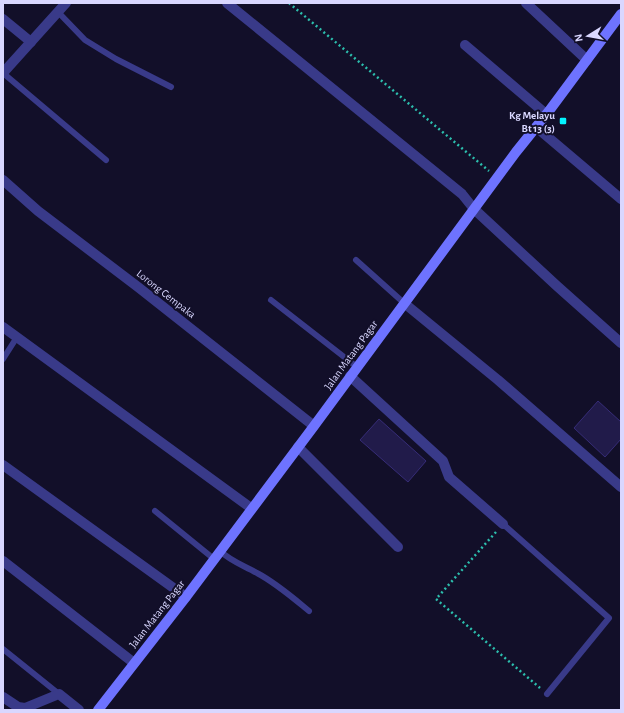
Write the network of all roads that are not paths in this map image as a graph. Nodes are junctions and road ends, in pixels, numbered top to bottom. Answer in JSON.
{"nodes":[{"id":1,"x":66,"y":3,"type":"edge"},
{"id":2,"x":227,"y":3,"type":"edge"},
{"id":3,"x":526,"y":3,"type":"edge"},
{"id":4,"x":58,"y":12,"type":"junction"},
{"id":5,"x":621,"y":14,"type":"edge"},
{"id":6,"x":3,"y":19,"type":"edge"},
{"id":7,"x":31,"y":42,"type":"junction"},
{"id":8,"x":465,"y":45,"type":"dead end"},
{"id":9,"x":587,"y":60,"type":"junction"},
{"id":10,"x":3,"y":73,"type":"edge"},
{"id":11,"x":171,"y":87,"type":"dead end"},
{"id":12,"x":546,"y":114,"type":"junction"},
{"id":13,"x":536,"y":127,"type":"junction"},
{"id":14,"x":106,"y":160,"type":"dead end"},
{"id":15,"x":3,"y":180,"type":"edge"},
{"id":16,"x":621,"y":199,"type":"edge"},
{"id":17,"x":474,"y":209,"type":"junction"},
{"id":18,"x":356,"y":260,"type":"dead end"},
{"id":19,"x":271,"y":300,"type":"dead end"},
{"id":20,"x":404,"y":303,"type":"junction"},
{"id":21,"x":3,"y":327,"type":"edge"},
{"id":22,"x":17,"y":337,"type":"junction"},
{"id":23,"x":621,"y":343,"type":"edge"},
{"id":24,"x":3,"y":359,"type":"edge"},
{"id":25,"x":357,"y":367,"type":"junction"},
{"id":26,"x":350,"y":376,"type":"junction"},
{"id":27,"x":314,"y":426,"type":"junction"},
{"id":28,"x":298,"y":447,"type":"junction"},
{"id":29,"x":3,"y":465,"type":"edge"},
{"id":30,"x":621,"y":487,"type":"edge"},
{"id":31,"x":251,"y":508,"type":"junction"},
{"id":32,"x":155,"y":511,"type":"dead end"},
{"id":33,"x":503,"y":524,"type":"joint"},
{"id":34,"x":398,"y":547,"type":"dead end"},
{"id":35,"x":217,"y":555,"type":"junction"},
{"id":36,"x":3,"y":561,"type":"edge"},
{"id":37,"x":186,"y":597,"type":"junction"},
{"id":38,"x":309,"y":611,"type":"dead end"},
{"id":39,"x":3,"y":649,"type":"edge"},
{"id":40,"x":134,"y":663,"type":"junction"},
{"id":41,"x":59,"y":694,"type":"junction"},
{"id":42,"x":547,"y":694,"type":"road end"},
{"id":43,"x":3,"y":697,"type":"edge"},
{"id":44,"x":79,"y":710,"type":"edge"},
{"id":45,"x":98,"y":710,"type":"edge"}],
"edges":[{"from":1,"to":4,"type":"street"},
{"from":2,"to":17,"type":"street"},
{"from":3,"to":9,"type":"street"},
{"from":4,"to":7,"type":"street"},
{"from":4,"to":11,"type":"lane"},
{"from":5,"to":9,"type":"main road","name":"Jalan Matang Pagar"},
{"from":6,"to":7,"type":"street"},
{"from":7,"to":10,"type":"street"},
{"from":8,"to":12,"type":"street"},
{"from":9,"to":12,"type":"main road","name":"Jalan Matang Pagar"},
{"from":10,"to":14,"type":"lane"},
{"from":12,"to":13,"type":"main road","name":"Jalan Matang Pagar"},
{"from":13,"to":16,"type":"street"},
{"from":13,"to":17,"type":"main road","name":"Jalan Matang Pagar"},
{"from":15,"to":27,"type":"street","name":"Lorong Cempaka"},
{"from":17,"to":20,"type":"main road","name":"Jalan Matang Pagar"},
{"from":17,"to":23,"type":"street"},
{"from":18,"to":20,"type":"lane"},
{"from":19,"to":25,"type":"lane"},
{"from":20,"to":25,"type":"main road","name":"Jalan Matang Pagar"},
{"from":20,"to":30,"type":"street"},
{"from":21,"to":22,"type":"street"},
{"from":22,"to":24,"type":"lane"},
{"from":22,"to":31,"type":"street"},
{"from":25,"to":26,"type":"main road","name":"Jalan Matang Pagar"},
{"from":26,"to":27,"type":"main road","name":"Jalan Matang Pagar"},
{"from":26,"to":33,"type":"street"},
{"from":27,"to":28,"type":"main road","name":"Jalan Matang Pagar"},
{"from":28,"to":31,"type":"main road","name":"Jalan Matang Pagar"},
{"from":28,"to":34,"type":"street"},
{"from":29,"to":37,"type":"street"},
{"from":31,"to":35,"type":"main road","name":"Jalan Matang Pagar"},
{"from":32,"to":35,"type":"lane"},
{"from":33,"to":42,"type":"lane"},
{"from":35,"to":37,"type":"main road","name":"Jalan Matang Pagar"},
{"from":35,"to":38,"type":"lane"},
{"from":36,"to":40,"type":"street"},
{"from":37,"to":40,"type":"main road","name":"Jalan Matang Pagar"},
{"from":39,"to":41,"type":"lane"},
{"from":40,"to":45,"type":"main road","name":"Jalan Matang Pagar"},
{"from":41,"to":43,"type":"street"},
{"from":41,"to":44,"type":"street"}]}
